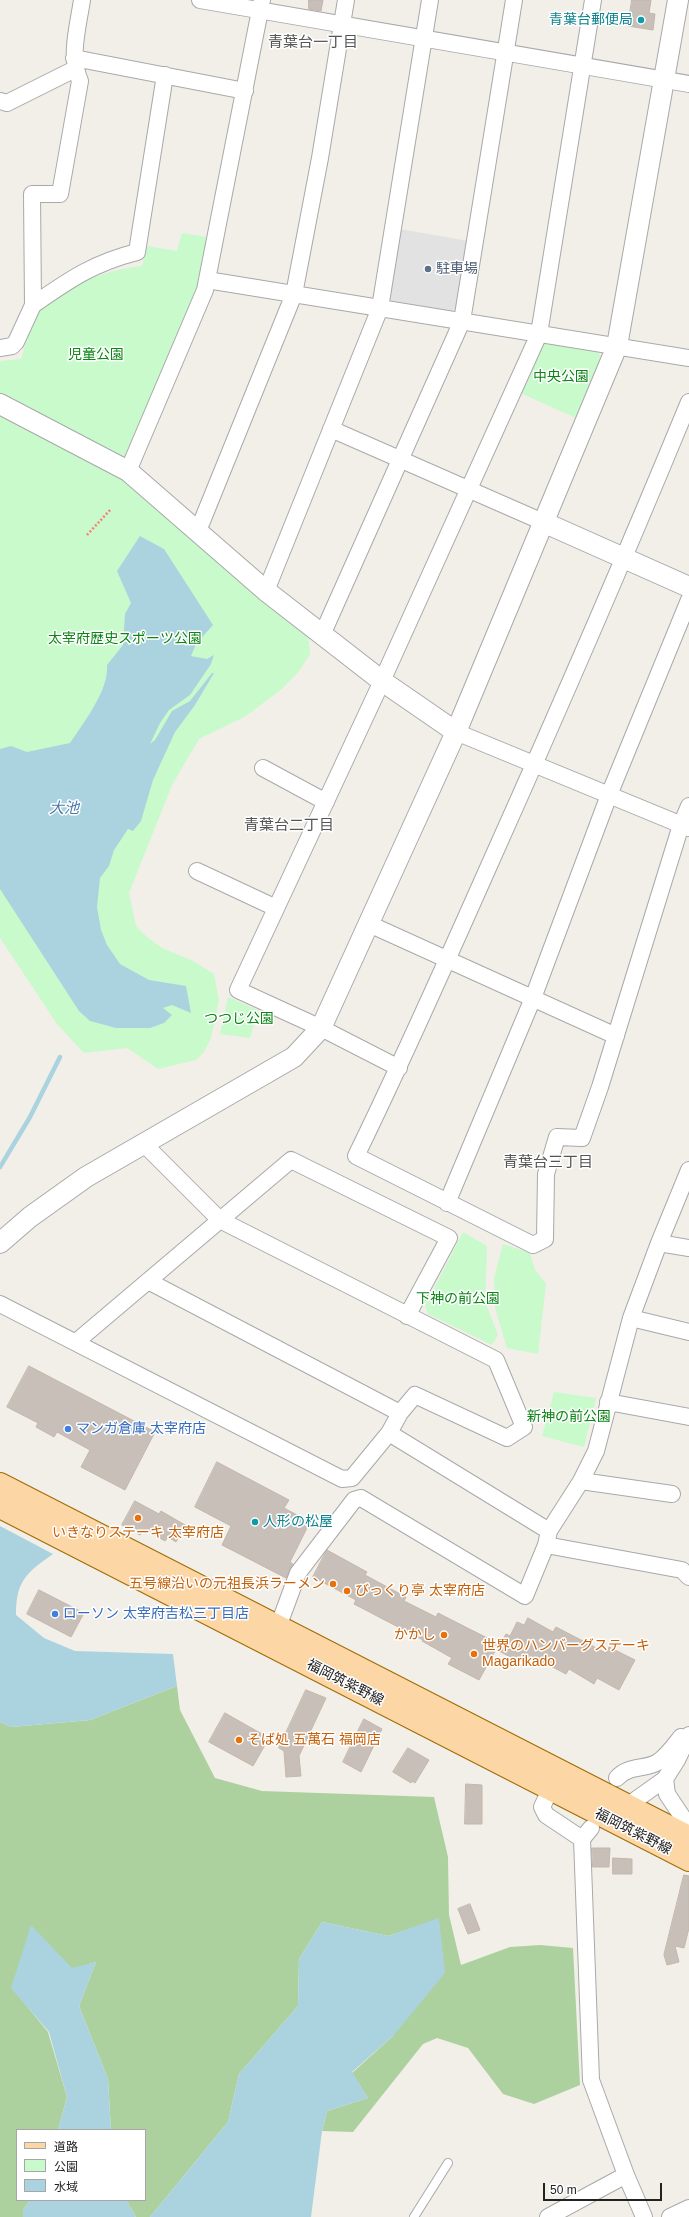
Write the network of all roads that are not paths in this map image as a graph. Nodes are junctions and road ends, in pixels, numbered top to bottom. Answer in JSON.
{"nodes":[{"id":1,"x":82,"y":0,"type":"edge"},
{"id":2,"x":200,"y":0,"type":"edge"},
{"id":3,"x":346,"y":0,"type":"edge"},
{"id":4,"x":430,"y":0,"type":"edge"},
{"id":5,"x":514,"y":0,"type":"edge"},
{"id":6,"x":593,"y":0,"type":"edge"},
{"id":7,"x":678,"y":0,"type":"edge"},
{"id":8,"x":261,"y":5,"type":"edge"},
{"id":9,"x":342,"y":24,"type":"junction"},
{"id":10,"x":424,"y":39,"type":"junction"},
{"id":11,"x":506,"y":53,"type":"junction"},
{"id":12,"x":74,"y":64,"type":"junction"},
{"id":13,"x":583,"y":66,"type":"junction"},
{"id":14,"x":165,"y":75,"type":"junction"},
{"id":15,"x":665,"y":80,"type":"junction"},
{"id":16,"x":689,"y":84,"type":"edge"},
{"id":17,"x":245,"y":91,"type":"junction"},
{"id":18,"x":0,"y":101,"type":"edge"},
{"id":19,"x":207,"y":280,"type":"junction"},
{"id":20,"x":294,"y":294,"type":"junction"},
{"id":21,"x":33,"y":305,"type":"junction"},
{"id":22,"x":380,"y":308,"type":"junction"},
{"id":23,"x":462,"y":321,"type":"junction"},
{"id":24,"x":539,"y":334,"type":"junction"},
{"id":25,"x":617,"y":346,"type":"junction"},
{"id":26,"x":0,"y":348,"type":"edge"},
{"id":27,"x":689,"y":358,"type":"edge"},
{"id":28,"x":689,"y":402,"type":"edge"},
{"id":29,"x":0,"y":404,"type":"edge"},
{"id":30,"x":331,"y":429,"type":"junction"},
{"id":31,"x":402,"y":460,"type":"junction"},
{"id":32,"x":128,"y":471,"type":"junction"},
{"id":33,"x":468,"y":489,"type":"junction"},
{"id":34,"x":543,"y":522,"type":"junction"},
{"id":35,"x":198,"y":532,"type":"junction"},
{"id":36,"x":624,"y":560,"type":"junction"},
{"id":37,"x":689,"y":587,"type":"edge"},
{"id":38,"x":266,"y":591,"type":"junction"},
{"id":39,"x":689,"y":600,"type":"edge"},
{"id":40,"x":322,"y":635,"type":"junction"},
{"id":41,"x":382,"y":681,"type":"junction"},
{"id":42,"x":456,"y":732,"type":"junction"},
{"id":43,"x":534,"y":764,"type":"junction"},
{"id":44,"x":263,"y":768,"type":"dead end"},
{"id":45,"x":609,"y":796,"type":"junction"},
{"id":46,"x":326,"y":802,"type":"junction"},
{"id":47,"x":689,"y":806,"type":"edge"},
{"id":48,"x":685,"y":827,"type":"edge"},
{"id":49,"x":197,"y":871,"type":"dead end"},
{"id":50,"x":276,"y":908,"type":"junction"},
{"id":51,"x":369,"y":924,"type":"junction"},
{"id":52,"x":447,"y":960,"type":"junction"},
{"id":53,"x":533,"y":998,"type":"junction"},
{"id":54,"x":322,"y":1028,"type":"junction"},
{"id":55,"x":616,"y":1036,"type":"junction"},
{"id":56,"x":399,"y":1068,"type":"junction"},
{"id":57,"x":144,"y":1144,"type":"junction"},
{"id":58,"x":689,"y":1170,"type":"edge"},
{"id":59,"x":447,"y":1203,"type":"junction"},
{"id":60,"x":220,"y":1220,"type":"junction"},
{"id":61,"x":0,"y":1243,"type":"edge"},
{"id":62,"x":659,"y":1243,"type":"junction"},
{"id":63,"x":689,"y":1248,"type":"edge"},
{"id":64,"x":148,"y":1281,"type":"junction"},
{"id":65,"x":0,"y":1304,"type":"edge"},
{"id":66,"x":407,"y":1316,"type":"junction"},
{"id":67,"x":631,"y":1318,"type":"junction"},
{"id":68,"x":689,"y":1332,"type":"edge"},
{"id":69,"x":76,"y":1342,"type":"junction"},
{"id":70,"x":608,"y":1402,"type":"junction"},
{"id":71,"x":400,"y":1413,"type":"junction"},
{"id":72,"x":689,"y":1417,"type":"edge"},
{"id":73,"x":389,"y":1433,"type":"junction"},
{"id":74,"x":581,"y":1481,"type":"junction"},
{"id":75,"x":0,"y":1484,"type":"edge"},
{"id":76,"x":672,"y":1494,"type":"dead end"},
{"id":77,"x":0,"y":1507,"type":"edge"},
{"id":78,"x":547,"y":1538,"type":"junction"},
{"id":79,"x":689,"y":1577,"type":"edge"},
{"id":80,"x":278,"y":1626,"type":"junction"},
{"id":81,"x":689,"y":1728,"type":"edge"},
{"id":82,"x":689,"y":1735,"type":"edge"},
{"id":83,"x":617,"y":1778,"type":"dead end"},
{"id":84,"x":665,"y":1779,"type":"junction"},
{"id":85,"x":550,"y":1790,"type":"junction"},
{"id":86,"x":627,"y":1806,"type":"junction"},
{"id":87,"x":689,"y":1827,"type":"edge"},
{"id":88,"x":689,"y":1837,"type":"edge"},
{"id":89,"x":689,"y":1860,"type":"edge"},
{"id":90,"x":448,"y":2163,"type":"dead end"},
{"id":91,"x":626,"y":2175,"type":"junction"},
{"id":92,"x":689,"y":2208,"type":"edge"},
{"id":93,"x":642,"y":2216,"type":"edge"},
{"id":94,"x":414,"y":2217,"type":"edge"},
{"id":95,"x":548,"y":2217,"type":"edge"},
{"id":96,"x":670,"y":2217,"type":"edge"}],
"edges":[{"from":1,"to":12,"type":"street"},
{"from":2,"to":8,"type":"street"},
{"from":3,"to":9,"type":"street"},
{"from":4,"to":10,"type":"street"},
{"from":5,"to":11,"type":"street"},
{"from":6,"to":13,"type":"street"},
{"from":7,"to":15,"type":"street"},
{"from":8,"to":9,"type":"street"},
{"from":8,"to":17,"type":"street"},
{"from":9,"to":10,"type":"street"},
{"from":9,"to":20,"type":"street"},
{"from":10,"to":11,"type":"street"},
{"from":10,"to":22,"type":"street"},
{"from":11,"to":13,"type":"street"},
{"from":11,"to":23,"type":"street"},
{"from":12,"to":14,"type":"street"},
{"from":12,"to":18,"type":"street"},
{"from":12,"to":21,"type":"street"},
{"from":13,"to":15,"type":"street"},
{"from":13,"to":24,"type":"street"},
{"from":14,"to":17,"type":"street"},
{"from":14,"to":21,"type":"street"},
{"from":15,"to":16,"type":"street"},
{"from":15,"to":25,"type":"street"},
{"from":17,"to":19,"type":"street"},
{"from":19,"to":20,"type":"street"},
{"from":19,"to":32,"type":"street"},
{"from":20,"to":22,"type":"street"},
{"from":20,"to":35,"type":"street"},
{"from":21,"to":26,"type":"street"},
{"from":22,"to":23,"type":"street"},
{"from":22,"to":30,"type":"street"},
{"from":23,"to":24,"type":"street"},
{"from":23,"to":31,"type":"street"},
{"from":24,"to":25,"type":"street"},
{"from":24,"to":33,"type":"street"},
{"from":25,"to":27,"type":"street"},
{"from":25,"to":34,"type":"street"},
{"from":28,"to":36,"type":"street"},
{"from":29,"to":32,"type":"street"},
{"from":30,"to":31,"type":"street"},
{"from":30,"to":38,"type":"street"},
{"from":31,"to":33,"type":"street"},
{"from":31,"to":40,"type":"street"},
{"from":32,"to":35,"type":"street"},
{"from":33,"to":34,"type":"street"},
{"from":33,"to":41,"type":"street"},
{"from":34,"to":36,"type":"street"},
{"from":34,"to":42,"type":"street"},
{"from":35,"to":38,"type":"street"},
{"from":36,"to":37,"type":"street"},
{"from":36,"to":43,"type":"street"},
{"from":38,"to":40,"type":"street"},
{"from":39,"to":45,"type":"street"},
{"from":40,"to":41,"type":"street"},
{"from":41,"to":42,"type":"street"},
{"from":41,"to":46,"type":"street"},
{"from":42,"to":43,"type":"street"},
{"from":42,"to":51,"type":"street"},
{"from":43,"to":45,"type":"street"},
{"from":43,"to":52,"type":"street"},
{"from":44,"to":46,"type":"street"},
{"from":45,"to":48,"type":"street"},
{"from":45,"to":53,"type":"street"},
{"from":46,"to":50,"type":"street"},
{"from":47,"to":48,"type":"street"},
{"from":48,"to":55,"type":"street"},
{"from":49,"to":50,"type":"street"},
{"from":50,"to":54,"type":"street"},
{"from":51,"to":52,"type":"street"},
{"from":51,"to":54,"type":"street"},
{"from":52,"to":53,"type":"street"},
{"from":52,"to":56,"type":"street"},
{"from":53,"to":55,"type":"street"},
{"from":53,"to":59,"type":"street"},
{"from":54,"to":56,"type":"street"},
{"from":54,"to":57,"type":"street"},
{"from":55,"to":59,"type":"street"},
{"from":56,"to":59,"type":"street"},
{"from":57,"to":60,"type":"street"},
{"from":57,"to":61,"type":"street"},
{"from":58,"to":62,"type":"street"},
{"from":60,"to":64,"type":"street"},
{"from":60,"to":66,"type":"street"},
{"from":60,"to":66,"type":"street"},
{"from":62,"to":63,"type":"street"},
{"from":62,"to":67,"type":"street"},
{"from":64,"to":69,"type":"street"},
{"from":64,"to":71,"type":"street"},
{"from":65,"to":69,"type":"street"},
{"from":66,"to":71,"type":"street"},
{"from":67,"to":68,"type":"street"},
{"from":67,"to":70,"type":"street"},
{"from":69,"to":73,"type":"street"},
{"from":70,"to":72,"type":"street"},
{"from":70,"to":74,"type":"street"},
{"from":71,"to":73,"type":"street"},
{"from":73,"to":78,"type":"street"},
{"from":74,"to":76,"type":"street"},
{"from":74,"to":78,"type":"street"},
{"from":75,"to":80,"type":"main road","name":"福岡筑紫野線"},
{"from":77,"to":85,"type":"main road","name":"福岡筑紫野線"},
{"from":78,"to":79,"type":"street"},
{"from":78,"to":80,"type":"street"},
{"from":80,"to":86,"type":"main road","name":"福岡筑紫野線"},
{"from":81,"to":83,"type":"street"},
{"from":82,"to":84,"type":"street"},
{"from":84,"to":86,"type":"street"},
{"from":84,"to":87,"type":"street"},
{"from":85,"to":89,"type":"main road","name":"福岡筑紫野線"},
{"from":85,"to":91,"type":"street"},
{"from":86,"to":88,"type":"main road","name":"福岡筑紫野線"},
{"from":90,"to":94,"type":"lane"},
{"from":91,"to":93,"type":"street"},
{"from":91,"to":95,"type":"street"},
{"from":92,"to":96,"type":"street"}]}
